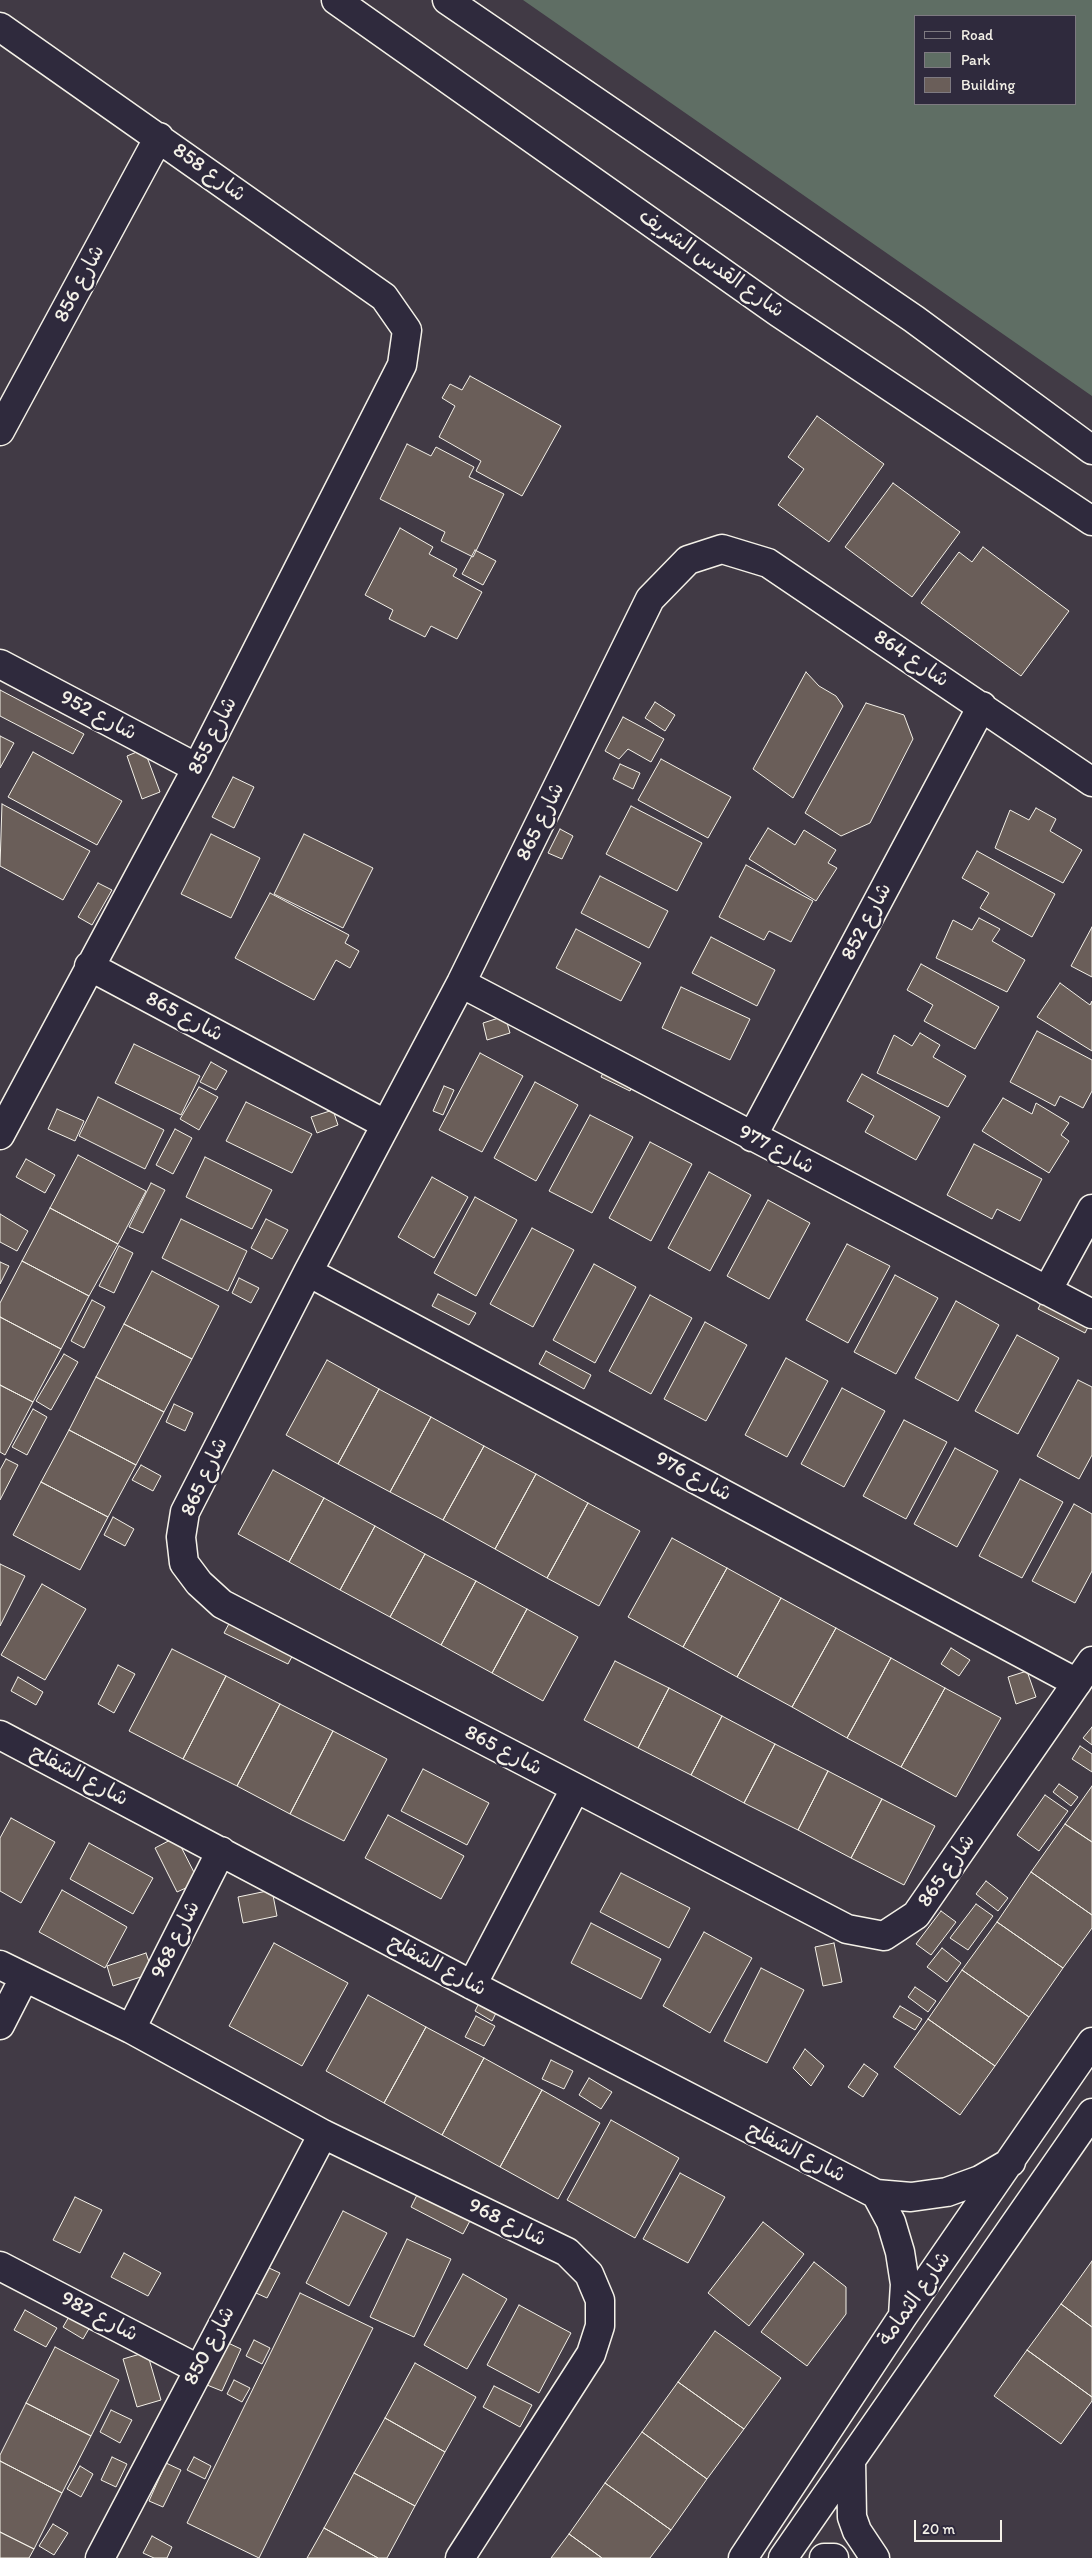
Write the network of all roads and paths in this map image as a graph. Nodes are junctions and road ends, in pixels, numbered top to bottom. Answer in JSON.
{"nodes":[{"id":1,"x":336,"y":0,"type":"edge"},
{"id":2,"x":447,"y":0,"type":"edge"},
{"id":3,"x":0,"y":27,"type":"edge"},
{"id":4,"x":159,"y":137,"type":"junction"},
{"id":5,"x":407,"y":330,"type":"joint"},
{"id":6,"x":0,"y":431,"type":"edge"},
{"id":7,"x":1092,"y":450,"type":"edge"},
{"id":8,"x":1092,"y":521,"type":"edge"},
{"id":9,"x":722,"y":549,"type":"joint"},
{"id":10,"x":0,"y":664,"type":"edge"},
{"id":11,"x":982,"y":706,"type":"junction"},
{"id":12,"x":197,"y":768,"type":"junction"},
{"id":13,"x":1092,"y":782,"type":"edge"},
{"id":14,"x":89,"y":966,"type":"junction"},
{"id":15,"x":462,"y":983,"type":"junction"},
{"id":16,"x":385,"y":1124,"type":"junction"},
{"id":17,"x":0,"y":1135,"type":"edge"},
{"id":18,"x":752,"y":1137,"type":"junction"},
{"id":19,"x":1092,"y":1209,"type":"edge"},
{"id":20,"x":308,"y":1272,"type":"junction"},
{"id":21,"x":1047,"y":1291,"type":"junction"},
{"id":22,"x":1092,"y":1314,"type":"edge"},
{"id":23,"x":1085,"y":1672,"type":"edge"},
{"id":24,"x":0,"y":1735,"type":"edge"},
{"id":25,"x":575,"y":1789,"type":"junction"},
{"id":26,"x":221,"y":1851,"type":"junction"},
{"id":27,"x":0,"y":1965,"type":"edge"},
{"id":28,"x":24,"y":1978,"type":"junction"},
{"id":29,"x":472,"y":1985,"type":"junction"},
{"id":30,"x":0,"y":2025,"type":"edge"},
{"id":31,"x":131,"y":2029,"type":"junction"},
{"id":32,"x":1092,"y":2042,"type":"edge"},
{"id":33,"x":1092,"y":2113,"type":"edge"},
{"id":34,"x":322,"y":2134,"type":"junction"},
{"id":35,"x":1011,"y":2162,"type":"junction"},
{"id":36,"x":876,"y":2194,"type":"junction"},
{"id":37,"x":0,"y":2266,"type":"edge"},
{"id":38,"x":903,"y":2316,"type":"junction"},
{"id":39,"x":198,"y":2369,"type":"junction"},
{"id":40,"x":850,"y":2460,"type":"junction"},
{"id":41,"x":100,"y":2558,"type":"edge"},
{"id":42,"x":460,"y":2558,"type":"edge"},
{"id":43,"x":743,"y":2558,"type":"edge"},
{"id":44,"x":783,"y":2558,"type":"edge"},
{"id":45,"x":824,"y":2558,"type":"edge"},
{"id":46,"x":834,"y":2558,"type":"edge"},
{"id":47,"x":875,"y":2558,"type":"edge"}],
"edges":[{"from":1,"to":8,"type":"street","name":"شارع القدس الشريف"},
{"from":2,"to":7,"type":"street"},
{"from":3,"to":4,"type":"street","name":"شارع 858"},
{"from":4,"to":5,"type":"street","name":"شارع 858"},
{"from":4,"to":6,"type":"street","name":"شارع 856"},
{"from":5,"to":12,"type":"street","name":"شارع 855"},
{"from":9,"to":11,"type":"street","name":"شارع 864"},
{"from":9,"to":15,"type":"street","name":"شارع 865"},
{"from":10,"to":12,"type":"street","name":"شارع 952"},
{"from":11,"to":13,"type":"street","name":"شارع 864"},
{"from":11,"to":18,"type":"street","name":"شارع 852"},
{"from":12,"to":14,"type":"street","name":"شارع 855"},
{"from":14,"to":16,"type":"street","name":"شارع 865"},
{"from":14,"to":17,"type":"street","name":"شارع 855"},
{"from":15,"to":16,"type":"street","name":"شارع 865"},
{"from":15,"to":18,"type":"street","name":"شارع 977"},
{"from":16,"to":20,"type":"street","name":"شارع 865"},
{"from":18,"to":21,"type":"street","name":"شارع 977"},
{"from":19,"to":21,"type":"street"},
{"from":20,"to":23,"type":"street","name":"شارع 976"},
{"from":20,"to":25,"type":"street","name":"شارع 865"},
{"from":21,"to":22,"type":"street","name":"شارع 977"},
{"from":23,"to":25,"type":"street","name":"شارع 865"},
{"from":24,"to":26,"type":"street","name":"شارع الشفلح"},
{"from":25,"to":29,"type":"street"},
{"from":26,"to":29,"type":"street","name":"شارع الشفلح"},
{"from":26,"to":31,"type":"street","name":"شارع 968"},
{"from":27,"to":28,"type":"street","name":"شارع 968"},
{"from":28,"to":30,"type":"street"},
{"from":28,"to":31,"type":"street","name":"شارع 968"},
{"from":29,"to":36,"type":"street","name":"شارع الشفلح"},
{"from":31,"to":34,"type":"street","name":"شارع 968"},
{"from":32,"to":35,"type":"street","name":"شارع الثمامة"},
{"from":33,"to":40,"type":"street","name":"شارع الثمامة"},
{"from":34,"to":39,"type":"street","name":"شارع 850"},
{"from":34,"to":42,"type":"street","name":"شارع 968"},
{"from":35,"to":36,"type":"street","name":"شارع الشفلح"},
{"from":35,"to":38,"type":"street","name":"شارع الثمامة"},
{"from":36,"to":38,"type":"street"},
{"from":37,"to":39,"type":"street","name":"شارع 982"},
{"from":38,"to":43,"type":"street","name":"شارع الثمامة"},
{"from":39,"to":41,"type":"street","name":"شارع 850"},
{"from":40,"to":44,"type":"street","name":"شارع الثمامة"},
{"from":40,"to":47,"type":"street"},
{"from":45,"to":46,"type":"street"}]}
